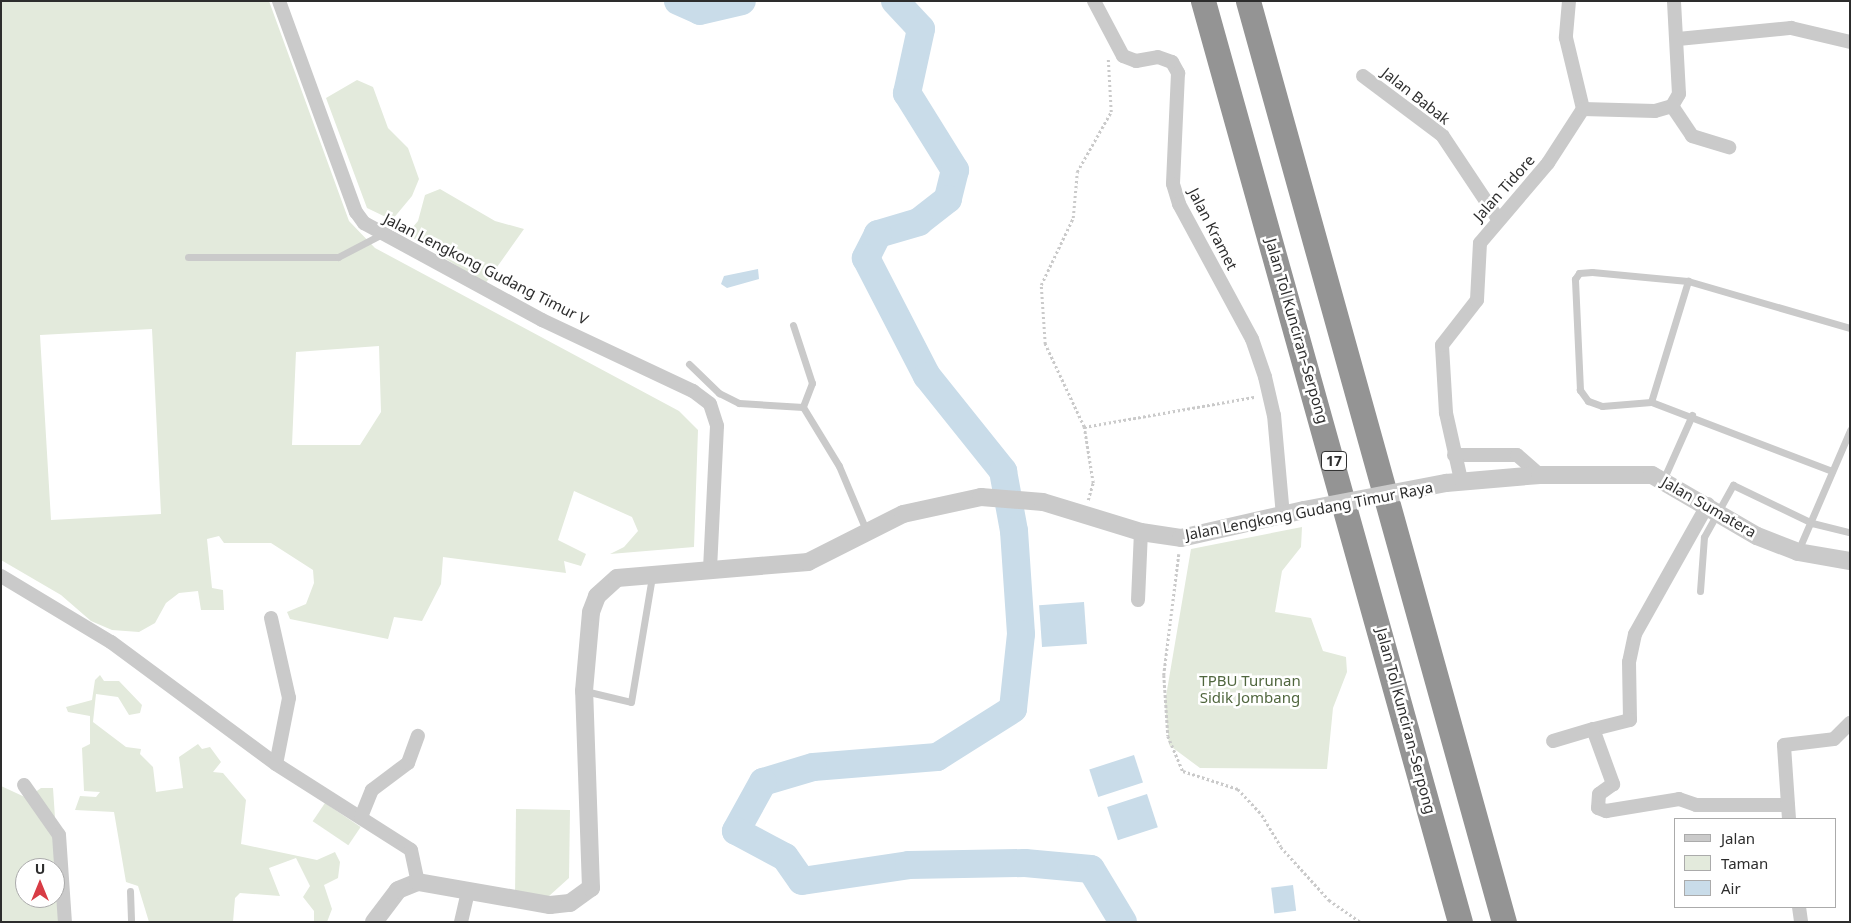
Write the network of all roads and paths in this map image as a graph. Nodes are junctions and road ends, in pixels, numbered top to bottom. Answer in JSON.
{"nodes":[{"id":1,"x":278,"y":1,"type":"edge"},
{"id":2,"x":1094,"y":1,"type":"edge"},
{"id":3,"x":1203,"y":1,"type":"edge"},
{"id":4,"x":1248,"y":1,"type":"edge"},
{"id":5,"x":1569,"y":1,"type":"edge"},
{"id":6,"x":1674,"y":1,"type":"edge"},
{"id":7,"x":1110,"y":39,"type":"junction"},
{"id":8,"x":1678,"y":39,"type":"junction"},
{"id":9,"x":1850,"y":42,"type":"edge"},
{"id":10,"x":1363,"y":76,"type":"dead end"},
{"id":11,"x":1672,"y":106,"type":"junction"},
{"id":12,"x":1583,"y":109,"type":"junction"},
{"id":13,"x":1729,"y":147,"type":"dead end"},
{"id":14,"x":1498,"y":219,"type":"junction"},
{"id":15,"x":382,"y":234,"type":"junction"},
{"id":16,"x":188,"y":258,"type":"dead end"},
{"id":17,"x":1688,"y":281,"type":"junction"},
{"id":18,"x":793,"y":325,"type":"dead end"},
{"id":19,"x":1850,"y":328,"type":"edge"},
{"id":20,"x":689,"y":364,"type":"dead end"},
{"id":21,"x":1270,"y":394,"type":"junction"},
{"id":22,"x":1651,"y":402,"type":"junction"},
{"id":23,"x":803,"y":407,"type":"junction"},
{"id":24,"x":1692,"y":415,"type":"junction"},
{"id":25,"x":1084,"y":427,"type":"junction"},
{"id":26,"x":1850,"y":430,"type":"edge"},
{"id":27,"x":1454,"y":455,"type":"junction"},
{"id":28,"x":1832,"y":472,"type":"junction"},
{"id":29,"x":1540,"y":475,"type":"junction"},
{"id":30,"x":1664,"y":478,"type":"junction"},
{"id":31,"x":1454,"y":482,"type":"junction"},
{"id":32,"x":1712,"y":506,"type":"junction"},
{"id":33,"x":1085,"y":513,"type":"junction"},
{"id":34,"x":1283,"y":515,"type":"junction"},
{"id":35,"x":1812,"y":523,"type":"junction"},
{"id":36,"x":866,"y":530,"type":"junction"},
{"id":37,"x":1141,"y":532,"type":"junction"},
{"id":38,"x":1848,"y":532,"type":"dead end"},
{"id":39,"x":1181,"y":538,"type":"junction"},
{"id":40,"x":1798,"y":552,"type":"junction"},
{"id":41,"x":1850,"y":561,"type":"edge"},
{"id":42,"x":710,"y":569,"type":"junction"},
{"id":43,"x":652,"y":574,"type":"junction"},
{"id":44,"x":1,"y":576,"type":"edge"},
{"id":45,"x":1700,"y":591,"type":"dead end"},
{"id":46,"x":1138,"y":600,"type":"dead end"},
{"id":47,"x":271,"y":618,"type":"dead end"},
{"id":48,"x":584,"y":691,"type":"junction"},
{"id":49,"x":1850,"y":723,"type":"edge"},
{"id":50,"x":1594,"y":729,"type":"junction"},
{"id":51,"x":418,"y":736,"type":"dead end"},
{"id":52,"x":1553,"y":741,"type":"dead end"},
{"id":53,"x":276,"y":764,"type":"junction"},
{"id":54,"x":24,"y":785,"type":"dead end"},
{"id":55,"x":1788,"y":805,"type":"junction"},
{"id":56,"x":361,"y":817,"type":"junction"},
{"id":57,"x":1789,"y":818,"type":"edge"},
{"id":58,"x":418,"y":882,"type":"junction"},
{"id":59,"x":130,"y":891,"type":"dead end"},
{"id":60,"x":468,"y":891,"type":"junction"},
{"id":61,"x":1799,"y":908,"type":"edge"},
{"id":62,"x":65,"y":922,"type":"edge"},
{"id":63,"x":131,"y":922,"type":"edge"},
{"id":64,"x":374,"y":922,"type":"edge"},
{"id":65,"x":461,"y":922,"type":"edge"},
{"id":66,"x":1360,"y":922,"type":"edge"},
{"id":67,"x":1460,"y":922,"type":"edge"},
{"id":68,"x":1504,"y":922,"type":"edge"},
{"id":69,"x":1801,"y":922,"type":"edge"}],
"edges":[{"from":1,"to":15,"type":"street","name":"Jalan Lengkong Gudang Timur V"},
{"from":2,"to":7,"type":"street","name":"Jalan Kramet"},
{"from":3,"to":67,"type":"highway","name":"Jalan Tol Kunciran–Serpong","number":"17"},
{"from":4,"to":68,"type":"highway"},
{"from":5,"to":12,"type":"street"},
{"from":6,"to":8,"type":"street"},
{"from":7,"to":21,"type":"street","name":"Jalan Kramet"},
{"from":7,"to":25,"type":"path"},
{"from":8,"to":9,"type":"street"},
{"from":8,"to":11,"type":"street"},
{"from":10,"to":14,"type":"street","name":"Jalan Babak"},
{"from":11,"to":12,"type":"street"},
{"from":11,"to":13,"type":"street"},
{"from":12,"to":14,"type":"street","name":"Jalan Tidore"},
{"from":14,"to":27,"type":"street","name":"Jalan Tidore"},
{"from":15,"to":16,"type":"lane"},
{"from":15,"to":42,"type":"street","name":"Jalan Lengkong Gudang Timur V"},
{"from":17,"to":19,"type":"lane"},
{"from":17,"to":22,"type":"lane"},
{"from":17,"to":22,"type":"lane"},
{"from":18,"to":23,"type":"lane"},
{"from":20,"to":23,"type":"lane"},
{"from":21,"to":25,"type":"path"},
{"from":21,"to":34,"type":"street","name":"Jalan Kramet"},
{"from":22,"to":24,"type":"lane"},
{"from":23,"to":36,"type":"lane"},
{"from":24,"to":28,"type":"lane"},
{"from":24,"to":30,"type":"lane"},
{"from":25,"to":33,"type":"path"},
{"from":26,"to":28,"type":"lane"},
{"from":27,"to":29,"type":"street"},
{"from":27,"to":31,"type":"street","name":"Jalan Tidore"},
{"from":28,"to":35,"type":"lane"},
{"from":29,"to":30,"type":"street","name":"Jalan Sumatera"},
{"from":29,"to":31,"type":"street","name":"Jalan Sumatera"},
{"from":30,"to":32,"type":"street","name":"Jalan Sumatera"},
{"from":31,"to":34,"type":"street","name":"Jalan Lengkong Gudang Timur Raya","bridge":true},
{"from":32,"to":35,"type":"lane"},
{"from":32,"to":40,"type":"street","name":"Jalan Sumatera"},
{"from":32,"to":45,"type":"lane"},
{"from":32,"to":50,"type":"street"},
{"from":33,"to":36,"type":"street","name":"Jalan Lengkong Gudang Timur Raya"},
{"from":33,"to":37,"type":"street","name":"Jalan Lengkong Gudang Timur Raya"},
{"from":34,"to":39,"type":"street","name":"Jalan Lengkong Gudang Timur Raya"},
{"from":35,"to":38,"type":"lane"},
{"from":35,"to":40,"type":"lane"},
{"from":36,"to":42,"type":"street","name":"Jalan Lengkong Gudang Timur Raya"},
{"from":37,"to":39,"type":"street","name":"Jalan Lengkong Gudang Timur Raya"},
{"from":37,"to":46,"type":"street"},
{"from":39,"to":66,"type":"path"},
{"from":40,"to":41,"type":"street","name":"Jalan Sumatera"},
{"from":42,"to":43,"type":"street","name":"Jalan Lengkong Gudang Timur Raya"},
{"from":43,"to":48,"type":"street","name":"Jalan Lengkong Gudang Timur Raya"},
{"from":43,"to":48,"type":"lane"},
{"from":44,"to":53,"type":"street"},
{"from":47,"to":53,"type":"street"},
{"from":48,"to":60,"type":"street","name":"Jalan Lengkong Gudang Timur Raya"},
{"from":49,"to":55,"type":"street"},
{"from":50,"to":52,"type":"street"},
{"from":50,"to":55,"type":"street"},
{"from":51,"to":56,"type":"street"},
{"from":53,"to":56,"type":"street"},
{"from":54,"to":62,"type":"street"},
{"from":55,"to":57,"type":"street"},
{"from":56,"to":58,"type":"street"},
{"from":58,"to":60,"type":"street","name":"Jalan Lengkong Gudang Timur Raya"},
{"from":58,"to":64,"type":"street"},
{"from":59,"to":63,"type":"lane"},
{"from":60,"to":65,"type":"street"},
{"from":61,"to":69,"type":"street"}]}
